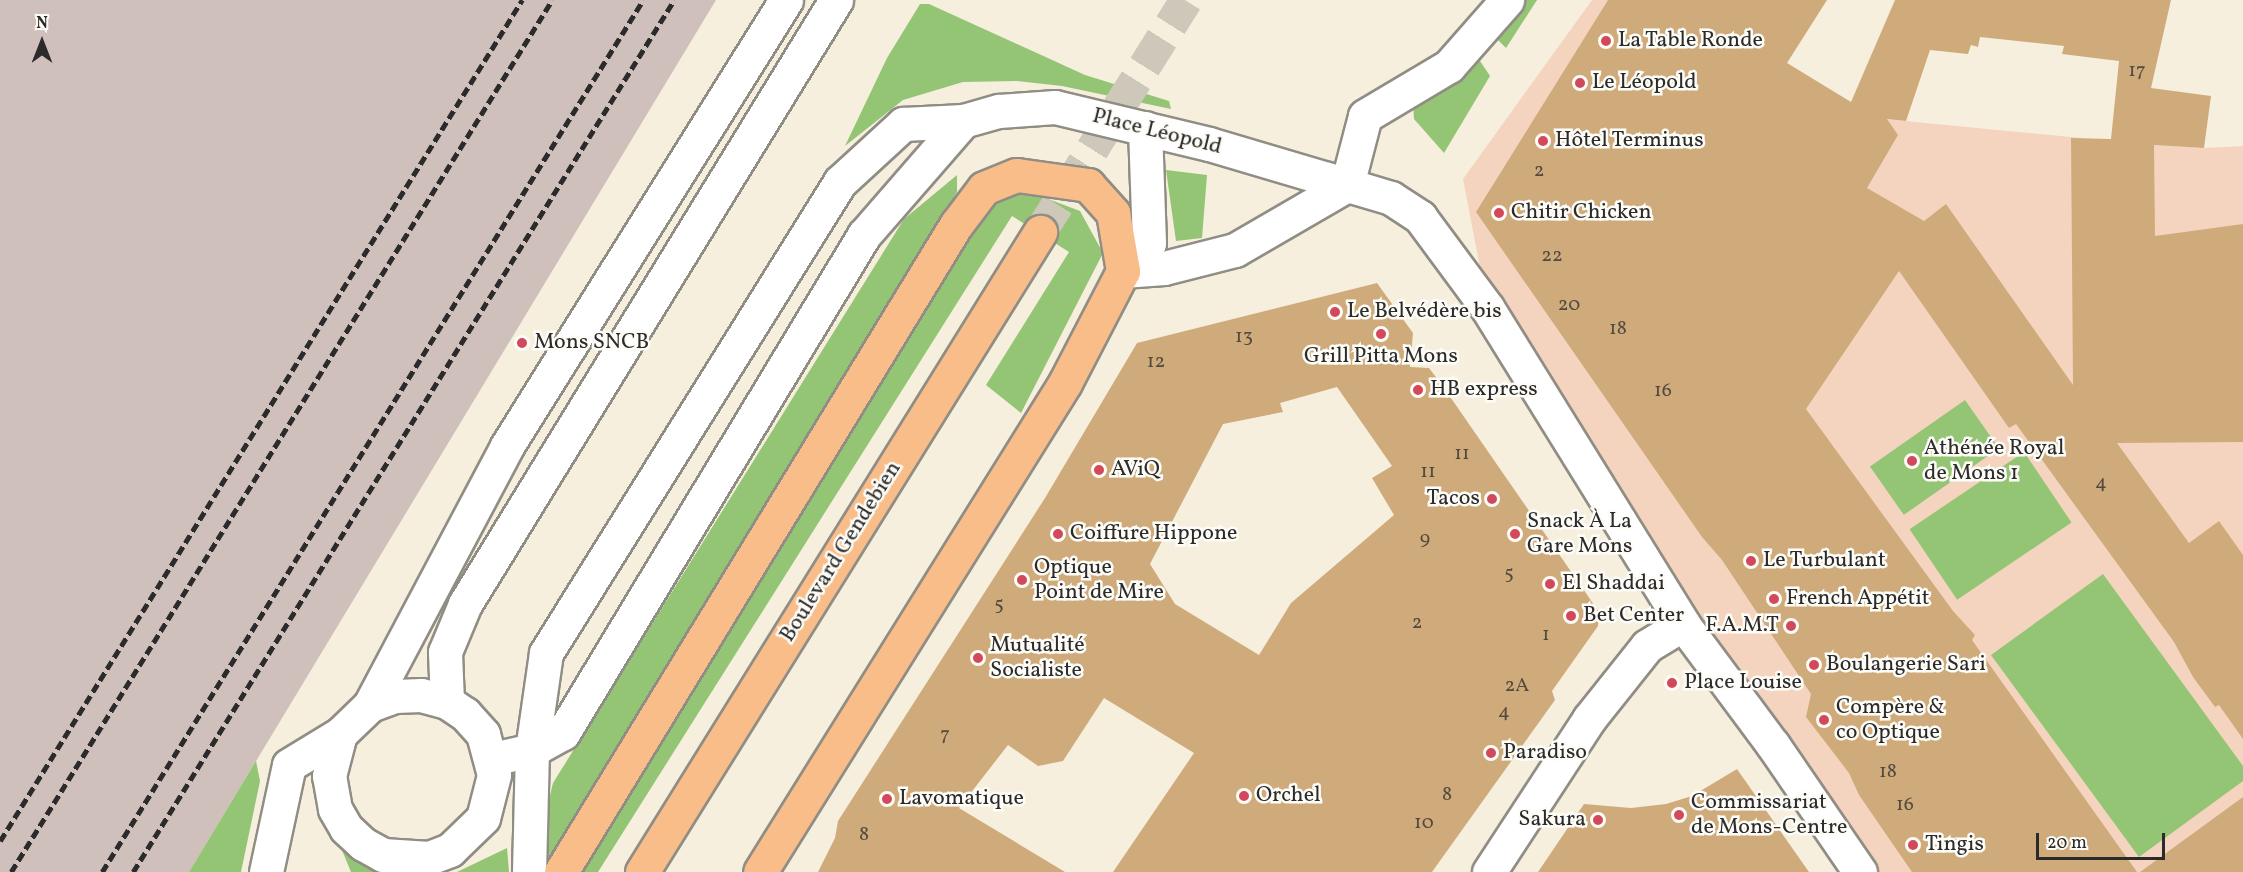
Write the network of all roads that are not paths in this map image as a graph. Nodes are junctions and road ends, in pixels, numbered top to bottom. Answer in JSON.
{"nodes":[{"id":1,"x":786,"y":0,"type":"edge"},
{"id":2,"x":837,"y":0,"type":"edge"},
{"id":3,"x":1507,"y":0,"type":"edge"},
{"id":4,"x":963,"y":121,"type":"junction"},
{"id":5,"x":1145,"y":128,"type":"junction"},
{"id":6,"x":1347,"y":185,"type":"junction"},
{"id":7,"x":1040,"y":232,"type":"tunnel mouth"},
{"id":8,"x":1123,"y":271,"type":"junction"},
{"id":9,"x":1683,"y":624,"type":"junction"},
{"id":10,"x":447,"y":702,"type":"junction"},
{"id":11,"x":370,"y":705,"type":"junction"},
{"id":12,"x":340,"y":734,"type":"junction"},
{"id":13,"x":532,"y":750,"type":"junction"},
{"id":14,"x":492,"y":759,"type":"junction"},
{"id":15,"x":266,"y":872,"type":"edge"},
{"id":16,"x":529,"y":872,"type":"edge"},
{"id":17,"x":561,"y":872,"type":"edge"},
{"id":18,"x":642,"y":872,"type":"edge"},
{"id":19,"x":760,"y":872,"type":"edge"},
{"id":20,"x":1489,"y":872,"type":"edge"},
{"id":21,"x":1860,"y":872,"type":"edge"}],
"edges":[{"from":1,"to":11,"type":"street"},
{"from":2,"to":10,"type":"street"},
{"from":3,"to":6,"type":"street"},
{"from":4,"to":5,"type":"street","name":"Place Léopold"},
{"from":4,"to":13,"type":"street"},
{"from":4,"to":13,"type":"street","name":"Place Léopold"},
{"from":5,"to":6,"type":"street","name":"Place Léopold"},
{"from":5,"to":8,"type":"street"},
{"from":6,"to":8,"type":"street"},
{"from":6,"to":9,"type":"street","name":"Place Léopold"},
{"from":7,"to":18,"type":"main road","name":"Boulevard Gendebien"},
{"from":8,"to":17,"type":"main road"},
{"from":8,"to":19,"type":"main road"},
{"from":9,"to":20,"type":"street"},
{"from":9,"to":21,"type":"street"},
{"from":10,"to":11,"type":"street"},
{"from":10,"to":14,"type":"street"},
{"from":11,"to":12,"type":"street"},
{"from":12,"to":14,"type":"street"},
{"from":12,"to":15,"type":"street"},
{"from":13,"to":14,"type":"street"},
{"from":13,"to":16,"type":"street","name":"Place Léopold"}]}
